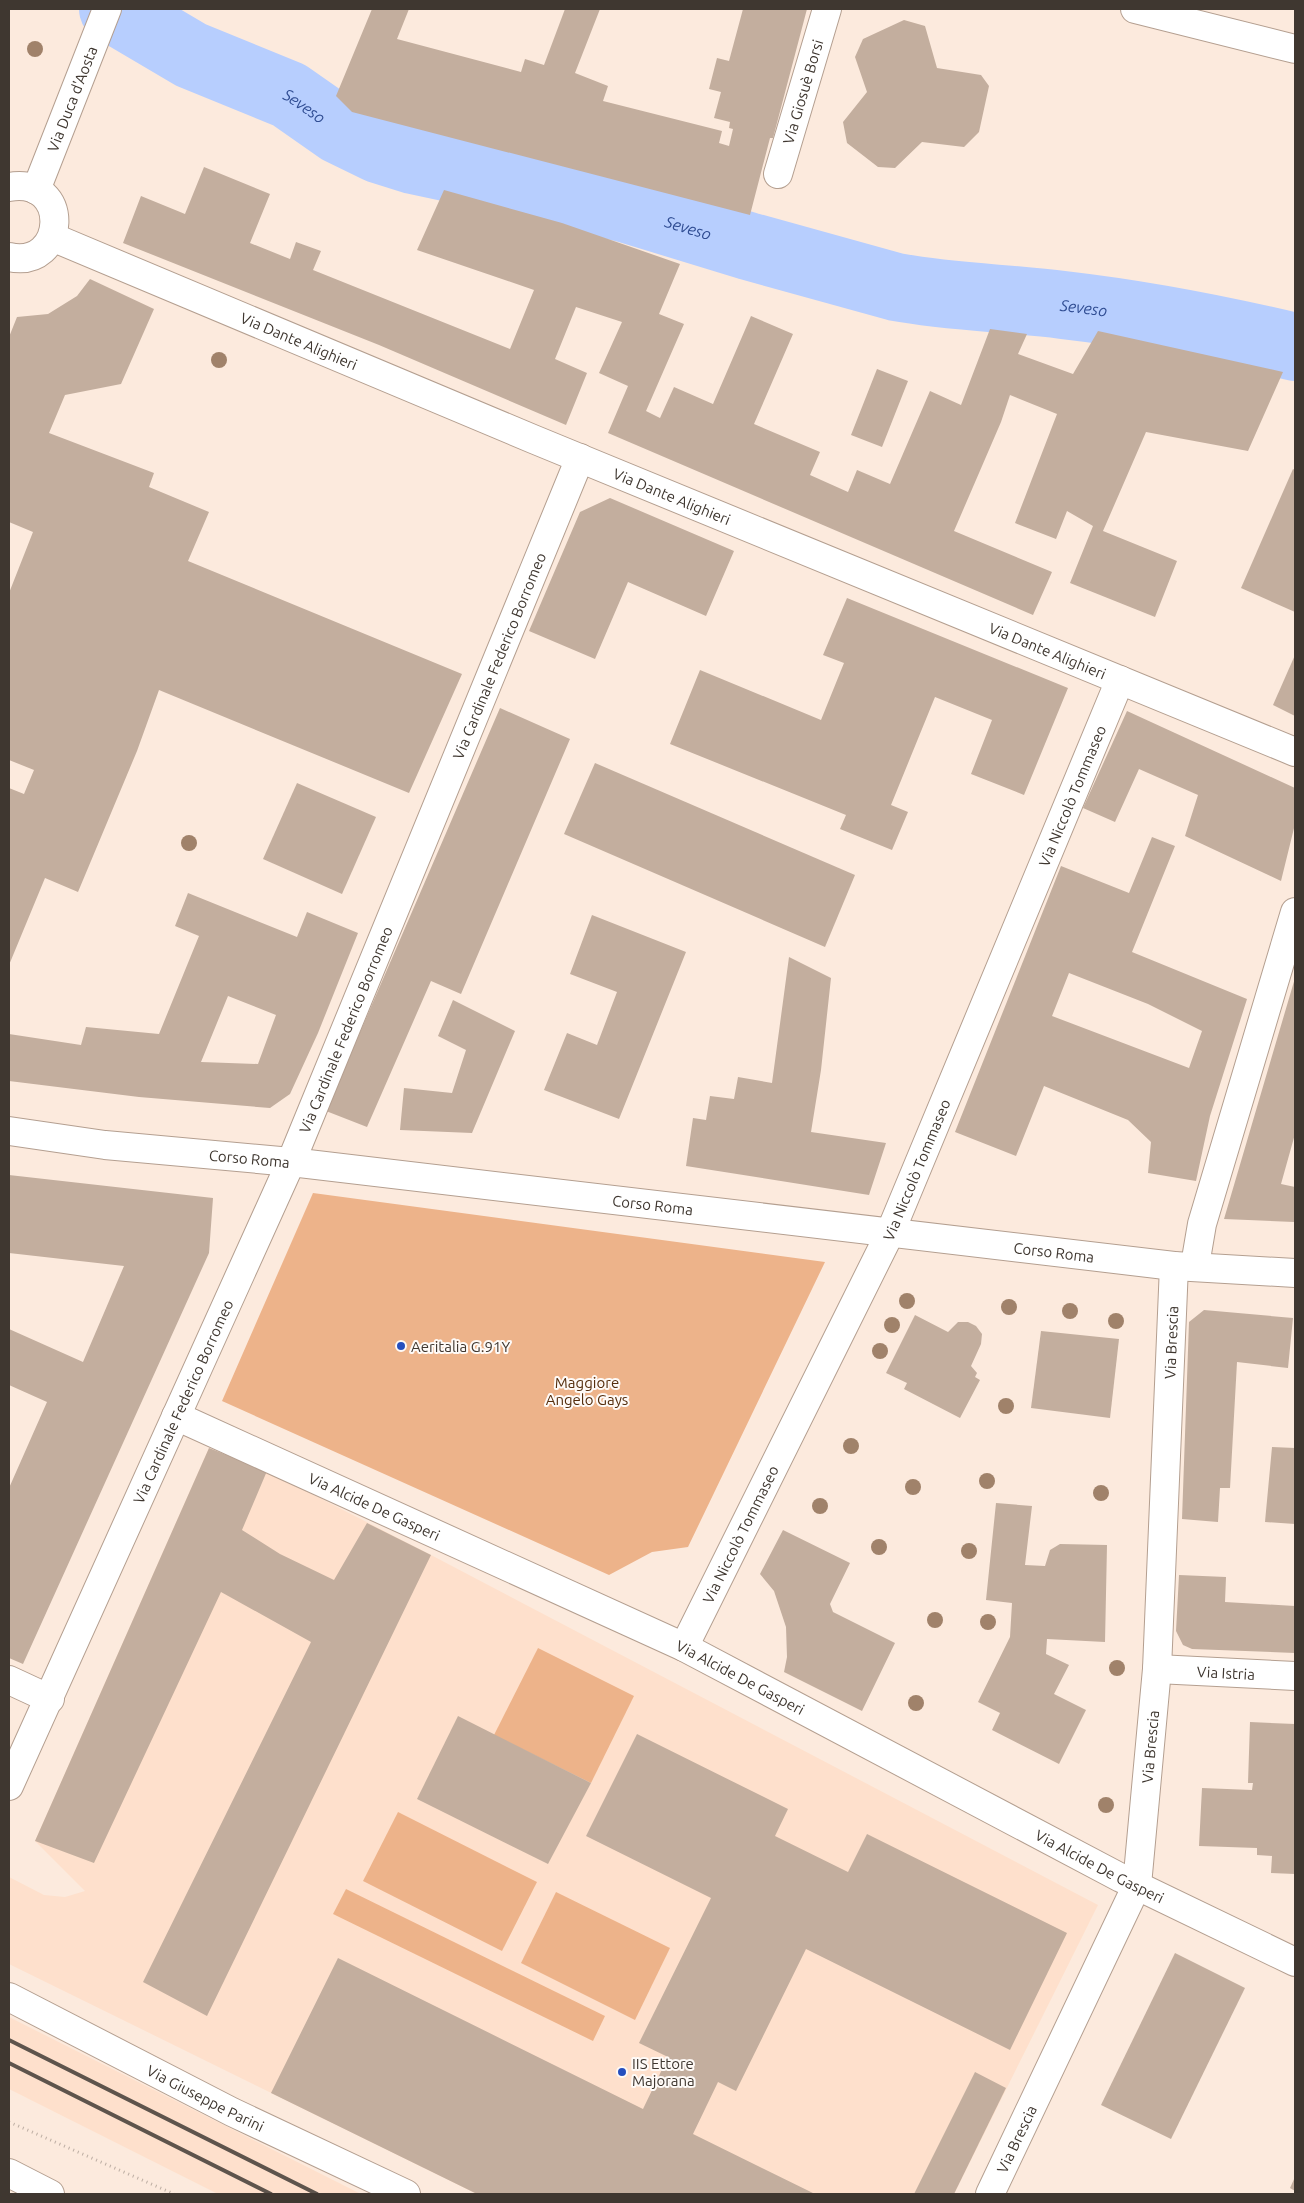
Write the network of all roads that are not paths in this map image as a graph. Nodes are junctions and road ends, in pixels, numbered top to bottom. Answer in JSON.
{"nodes":[{"id":1,"x":827,"y":9,"type":"edge"},
{"id":2,"x":1135,"y":9,"type":"edge"},
{"id":3,"x":103,"y":19,"type":"edge"},
{"id":4,"x":1295,"y":49,"type":"edge"},
{"id":5,"x":778,"y":174,"type":"dead end"},
{"id":6,"x":9,"y":187,"type":"edge"},
{"id":7,"x":36,"y":190,"type":"junction"},
{"id":8,"x":52,"y":237,"type":"junction"},
{"id":9,"x":9,"y":258,"type":"edge"},
{"id":10,"x":580,"y":458,"type":"junction"},
{"id":11,"x":1120,"y":680,"type":"junction"},
{"id":12,"x":1295,"y":752,"type":"edge"},
{"id":13,"x":1295,"y":912,"type":"edge"},
{"id":14,"x":9,"y":1131,"type":"edge"},
{"id":15,"x":291,"y":1162,"type":"junction"},
{"id":16,"x":890,"y":1233,"type":"junction"},
{"id":17,"x":1185,"y":1266,"type":"junction"},
{"id":18,"x":1295,"y":1273,"type":"edge"},
{"id":19,"x":176,"y":1416,"type":"junction"},
{"id":20,"x":684,"y":1646,"type":"junction"},
{"id":21,"x":1157,"y":1669,"type":"junction"},
{"id":22,"x":1295,"y":1676,"type":"edge"},
{"id":23,"x":9,"y":1680,"type":"edge"},
{"id":24,"x":50,"y":1699,"type":"junction"},
{"id":25,"x":9,"y":1786,"type":"edge"},
{"id":26,"x":1137,"y":1885,"type":"junction"},
{"id":27,"x":1295,"y":1962,"type":"edge"},
{"id":28,"x":9,"y":1997,"type":"edge"},
{"id":29,"x":9,"y":2173,"type":"edge"},
{"id":30,"x":50,"y":2194,"type":"edge"},
{"id":31,"x":406,"y":2194,"type":"edge"},
{"id":32,"x":990,"y":2194,"type":"edge"}],
"edges":[{"from":1,"to":5,"type":"street","name":"Via Giosuè Borsi"},
{"from":2,"to":4,"type":"street"},
{"from":3,"to":7,"type":"street","name":"Via Duca d'Aosta"},
{"from":6,"to":7,"type":"street"},
{"from":7,"to":8,"type":"street"},
{"from":8,"to":9,"type":"street"},
{"from":8,"to":10,"type":"street","name":"Via Dante Alighieri"},
{"from":10,"to":11,"type":"street","name":"Via Dante Alighieri"},
{"from":10,"to":15,"type":"street","name":"Via Cardinale Federico Borromeo"},
{"from":11,"to":12,"type":"street","name":"Via Dante Alighieri"},
{"from":11,"to":16,"type":"street","name":"Via Niccolò Tommaseo"},
{"from":13,"to":17,"type":"street","name":"Via Brescia"},
{"from":14,"to":15,"type":"street","name":"Corso Roma"},
{"from":15,"to":16,"type":"street","name":"Corso Roma"},
{"from":15,"to":19,"type":"street","name":"Via Cardinale Federico Borromeo"},
{"from":16,"to":17,"type":"street","name":"Corso Roma"},
{"from":16,"to":20,"type":"street","name":"Via Niccolò Tommaseo"},
{"from":17,"to":18,"type":"street","name":"Corso Roma"},
{"from":17,"to":21,"type":"street","name":"Via Brescia"},
{"from":19,"to":20,"type":"street","name":"Via Alcide De Gasperi"},
{"from":19,"to":24,"type":"street","name":"Via Cardinale Federico Borromeo"},
{"from":20,"to":26,"type":"street","name":"Via Alcide De Gasperi"},
{"from":21,"to":22,"type":"street","name":"Via Istria"},
{"from":21,"to":26,"type":"street","name":"Via Brescia"},
{"from":23,"to":24,"type":"street"},
{"from":24,"to":25,"type":"street","name":"Via Cardinale Federico Borromeo"},
{"from":26,"to":27,"type":"street","name":"Via Alcide De Gasperi"},
{"from":26,"to":32,"type":"street","name":"Via Brescia"},
{"from":28,"to":31,"type":"street","name":"Via Giuseppe Parini"},
{"from":29,"to":30,"type":"street"}]}
